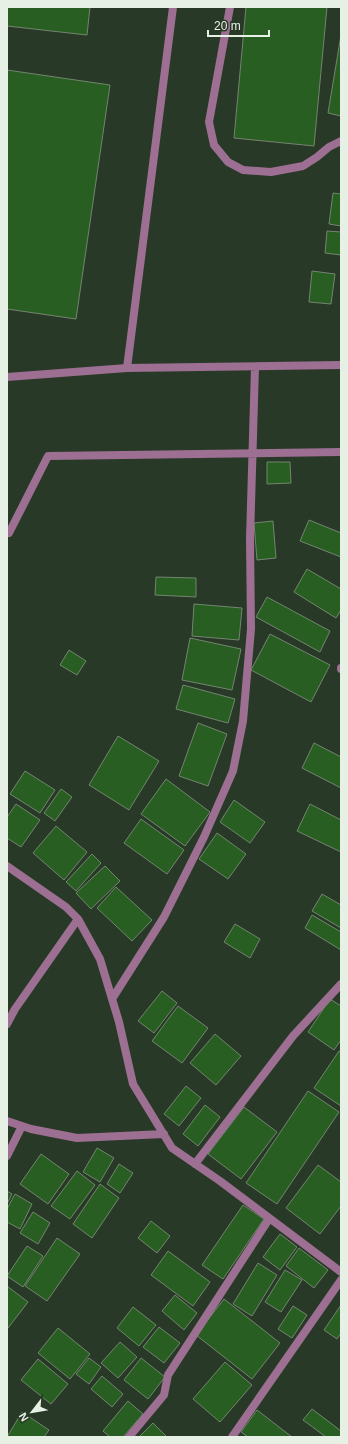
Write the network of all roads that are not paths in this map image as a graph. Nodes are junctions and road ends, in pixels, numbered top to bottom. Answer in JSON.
{"nodes":[{"id":1,"x":173,"y":7,"type":"edge"},
{"id":2,"x":230,"y":7,"type":"edge"},
{"id":3,"x":341,"y":141,"type":"edge"},
{"id":4,"x":341,"y":365,"type":"edge"},
{"id":5,"x":254,"y":366,"type":"junction"},
{"id":6,"x":128,"y":368,"type":"junction"},
{"id":7,"x":7,"y":376,"type":"edge"},
{"id":8,"x":252,"y":452,"type":"junction"},
{"id":9,"x":341,"y":452,"type":"edge"},
{"id":10,"x":9,"y":533,"type":"dead end"},
{"id":11,"x":7,"y":866,"type":"edge"},
{"id":12,"x":78,"y":919,"type":"junction"},
{"id":13,"x":341,"y":984,"type":"edge"},
{"id":14,"x":112,"y":999,"type":"junction"},
{"id":15,"x":7,"y":1024,"type":"edge"},
{"id":16,"x":7,"y":1121,"type":"edge"},
{"id":17,"x":22,"y":1126,"type":"junction"},
{"id":18,"x":164,"y":1134,"type":"junction"},
{"id":19,"x":7,"y":1156,"type":"edge"},
{"id":20,"x":195,"y":1164,"type":"junction"},
{"id":21,"x":269,"y":1219,"type":"junction"},
{"id":22,"x":341,"y":1272,"type":"edge"},
{"id":23,"x":341,"y":1280,"type":"edge"},
{"id":24,"x":129,"y":1437,"type":"edge"},
{"id":25,"x":232,"y":1437,"type":"edge"}],
"edges":[{"from":1,"to":6,"type":"street"},
{"from":2,"to":3,"type":"street"},
{"from":4,"to":5,"type":"street"},
{"from":5,"to":6,"type":"street"},
{"from":5,"to":8,"type":"street"},
{"from":6,"to":7,"type":"street"},
{"from":8,"to":9,"type":"street"},
{"from":8,"to":10,"type":"street"},
{"from":8,"to":14,"type":"street"},
{"from":11,"to":12,"type":"street"},
{"from":12,"to":14,"type":"street"},
{"from":12,"to":15,"type":"street"},
{"from":13,"to":20,"type":"street"},
{"from":14,"to":18,"type":"street"},
{"from":16,"to":17,"type":"street"},
{"from":17,"to":18,"type":"street"},
{"from":17,"to":19,"type":"street"},
{"from":18,"to":20,"type":"street"},
{"from":20,"to":21,"type":"street"},
{"from":21,"to":22,"type":"street"},
{"from":21,"to":24,"type":"street"},
{"from":23,"to":25,"type":"street"}]}
